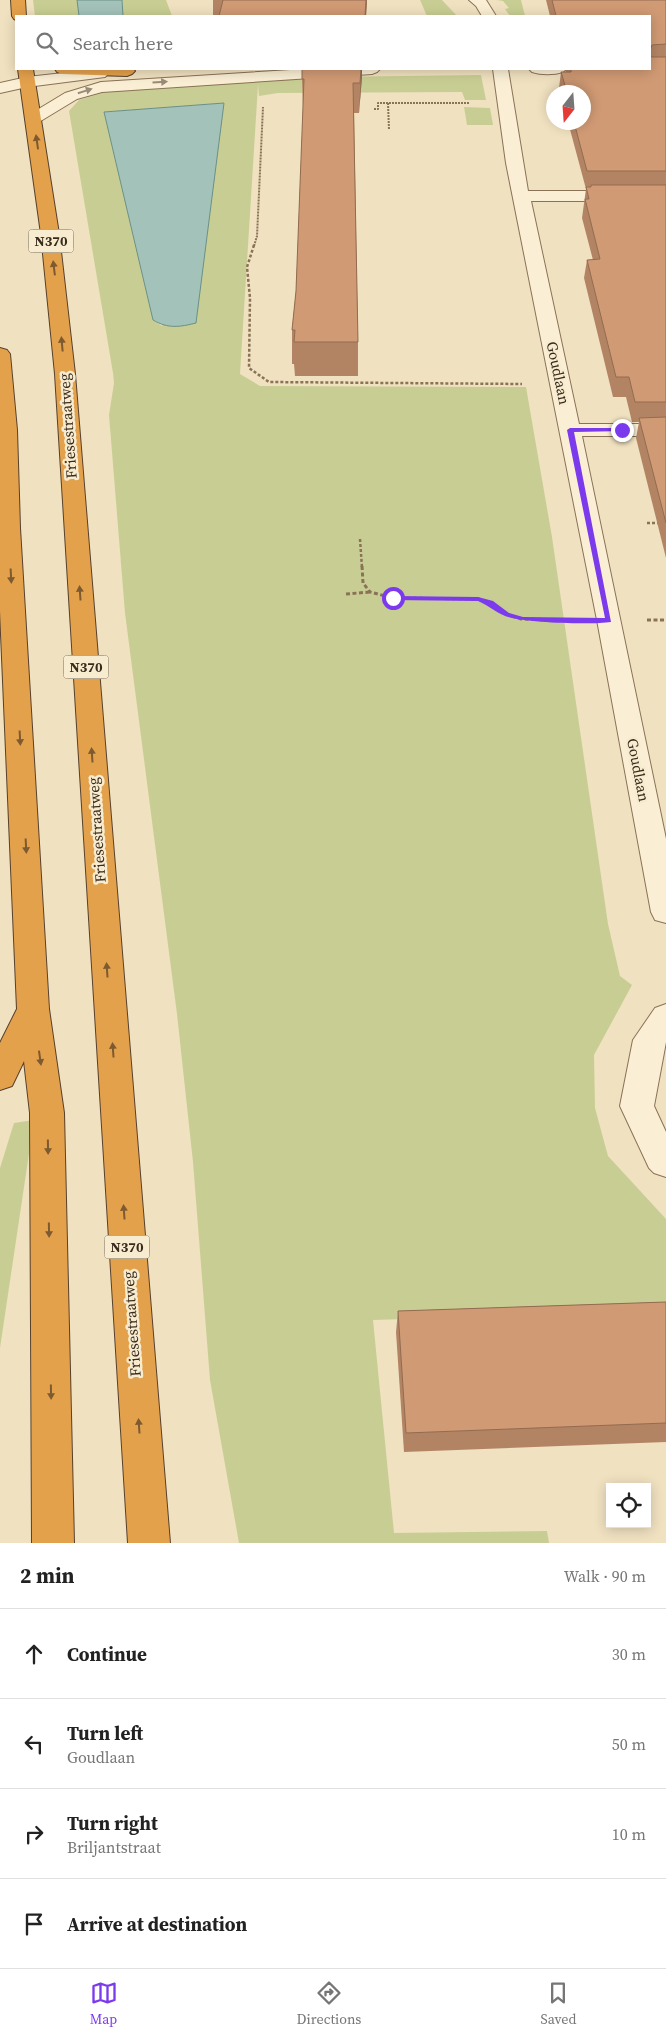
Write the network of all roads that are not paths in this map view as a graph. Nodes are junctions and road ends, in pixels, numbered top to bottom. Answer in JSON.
{"nodes":[{"id":1,"x":18,"y":0,"type":"edge"},
{"id":2,"x":476,"y":0,"type":"edge"},
{"id":3,"x":19,"y":15,"type":"edge"},
{"id":4,"x":487,"y":15,"type":"edge"},
{"id":5,"x":94,"y":70,"type":"edge"},
{"id":6,"x":147,"y":70,"type":"edge"},
{"id":7,"x":357,"y":70,"type":"edge"},
{"id":8,"x":500,"y":70,"type":"edge"},
{"id":9,"x":127,"y":71,"type":"junction"},
{"id":10,"x":26,"y":76,"type":"edge"},
{"id":11,"x":0,"y":88,"type":"edge"},
{"id":12,"x":33,"y":119,"type":"junction"},
{"id":13,"x":521,"y":196,"type":"junction"},
{"id":14,"x":666,"y":196,"type":"edge"},
{"id":15,"x":0,"y":354,"type":"edge"},
{"id":16,"x":570,"y":430,"type":"junction"},
{"id":17,"x":666,"y":430,"type":"edge"},
{"id":18,"x":666,"y":912,"type":"edge"},
{"id":19,"x":33,"y":1009,"type":"junction"},
{"id":20,"x":666,"y":1017,"type":"edge"},
{"id":21,"x":0,"y":1076,"type":"edge"},
{"id":22,"x":666,"y":1162,"type":"edge"},
{"id":23,"x":143,"y":1475,"type":"junction"},
{"id":24,"x":52,"y":1543,"type":"edge"},
{"id":25,"x":149,"y":1543,"type":"edge"},
{"id":26,"x":166,"y":1543,"type":"edge"}],
"edges":[{"from":1,"to":3,"type":"highway"},
{"from":2,"to":4,"type":"street"},
{"from":5,"to":9,"type":"highway"},
{"from":6,"to":9,"type":"street"},
{"from":12,"to":7,"type":"street","one_way":true},
{"from":8,"to":13,"type":"street","name":"Goudlaan"},
{"from":9,"to":10,"type":"street"},
{"from":10,"to":11,"type":"street"},
{"from":10,"to":12,"type":"highway","name":"Friesestraatweg","number":"N370"},
{"from":23,"to":12,"type":"highway","name":"Friesestraatweg","number":"N370","one_way":true},
{"from":13,"to":14,"type":"street"},
{"from":13,"to":16,"type":"street","name":"Goudlaan"},
{"from":15,"to":19,"type":"highway","one_way":true},
{"from":16,"to":17,"type":"street"},
{"from":16,"to":18,"type":"street","name":"Goudlaan"},
{"from":19,"to":21,"type":"highway"},
{"from":19,"to":24,"type":"highway","one_way":true},
{"from":20,"to":22,"type":"street"},
{"from":23,"to":25,"type":"highway","name":"Friesestraatweg","number":"N370"},
{"from":23,"to":26,"type":"highway"}]}
